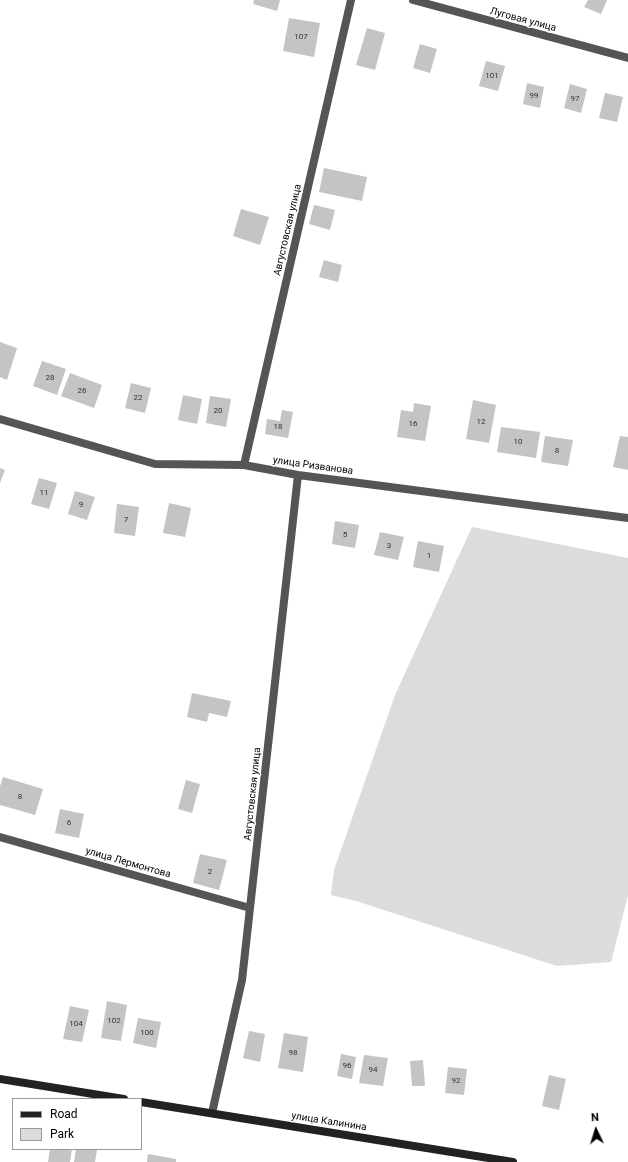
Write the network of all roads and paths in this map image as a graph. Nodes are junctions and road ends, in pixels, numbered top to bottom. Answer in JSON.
{"nodes":[{"id":1,"x":351,"y":0,"type":"edge"},
{"id":2,"x":413,"y":0,"type":"edge"},
{"id":3,"x":628,"y":58,"type":"edge"},
{"id":4,"x":0,"y":419,"type":"edge"},
{"id":5,"x":244,"y":465,"type":"junction"},
{"id":6,"x":298,"y":474,"type":"junction"},
{"id":7,"x":628,"y":518,"type":"edge"},
{"id":8,"x":0,"y":837,"type":"edge"},
{"id":9,"x":250,"y":908,"type":"junction"},
{"id":10,"x":0,"y":1079,"type":"edge"},
{"id":11,"x":118,"y":1098,"type":"edge"},
{"id":12,"x":142,"y":1102,"type":"edge"},
{"id":13,"x":212,"y":1113,"type":"junction"},
{"id":14,"x":513,"y":1162,"type":"edge"}],
"edges":[{"from":1,"to":5,"type":"street","name":"Августовская улица"},
{"from":2,"to":3,"type":"street","name":"Луговая улица"},
{"from":4,"to":5,"type":"street","name":"улица Ризванова"},
{"from":5,"to":6,"type":"street","name":"улица Ризванова"},
{"from":6,"to":7,"type":"street","name":"улица Ризванова"},
{"from":6,"to":9,"type":"street","name":"Августовская улица"},
{"from":8,"to":9,"type":"street","name":"улица Лермонтова"},
{"from":9,"to":13,"type":"street","name":"Августовская улица"},
{"from":10,"to":11,"type":"street"},
{"from":12,"to":13,"type":"street","name":"улица Калинина"},
{"from":13,"to":14,"type":"street","name":"улица Калинина"}]}
